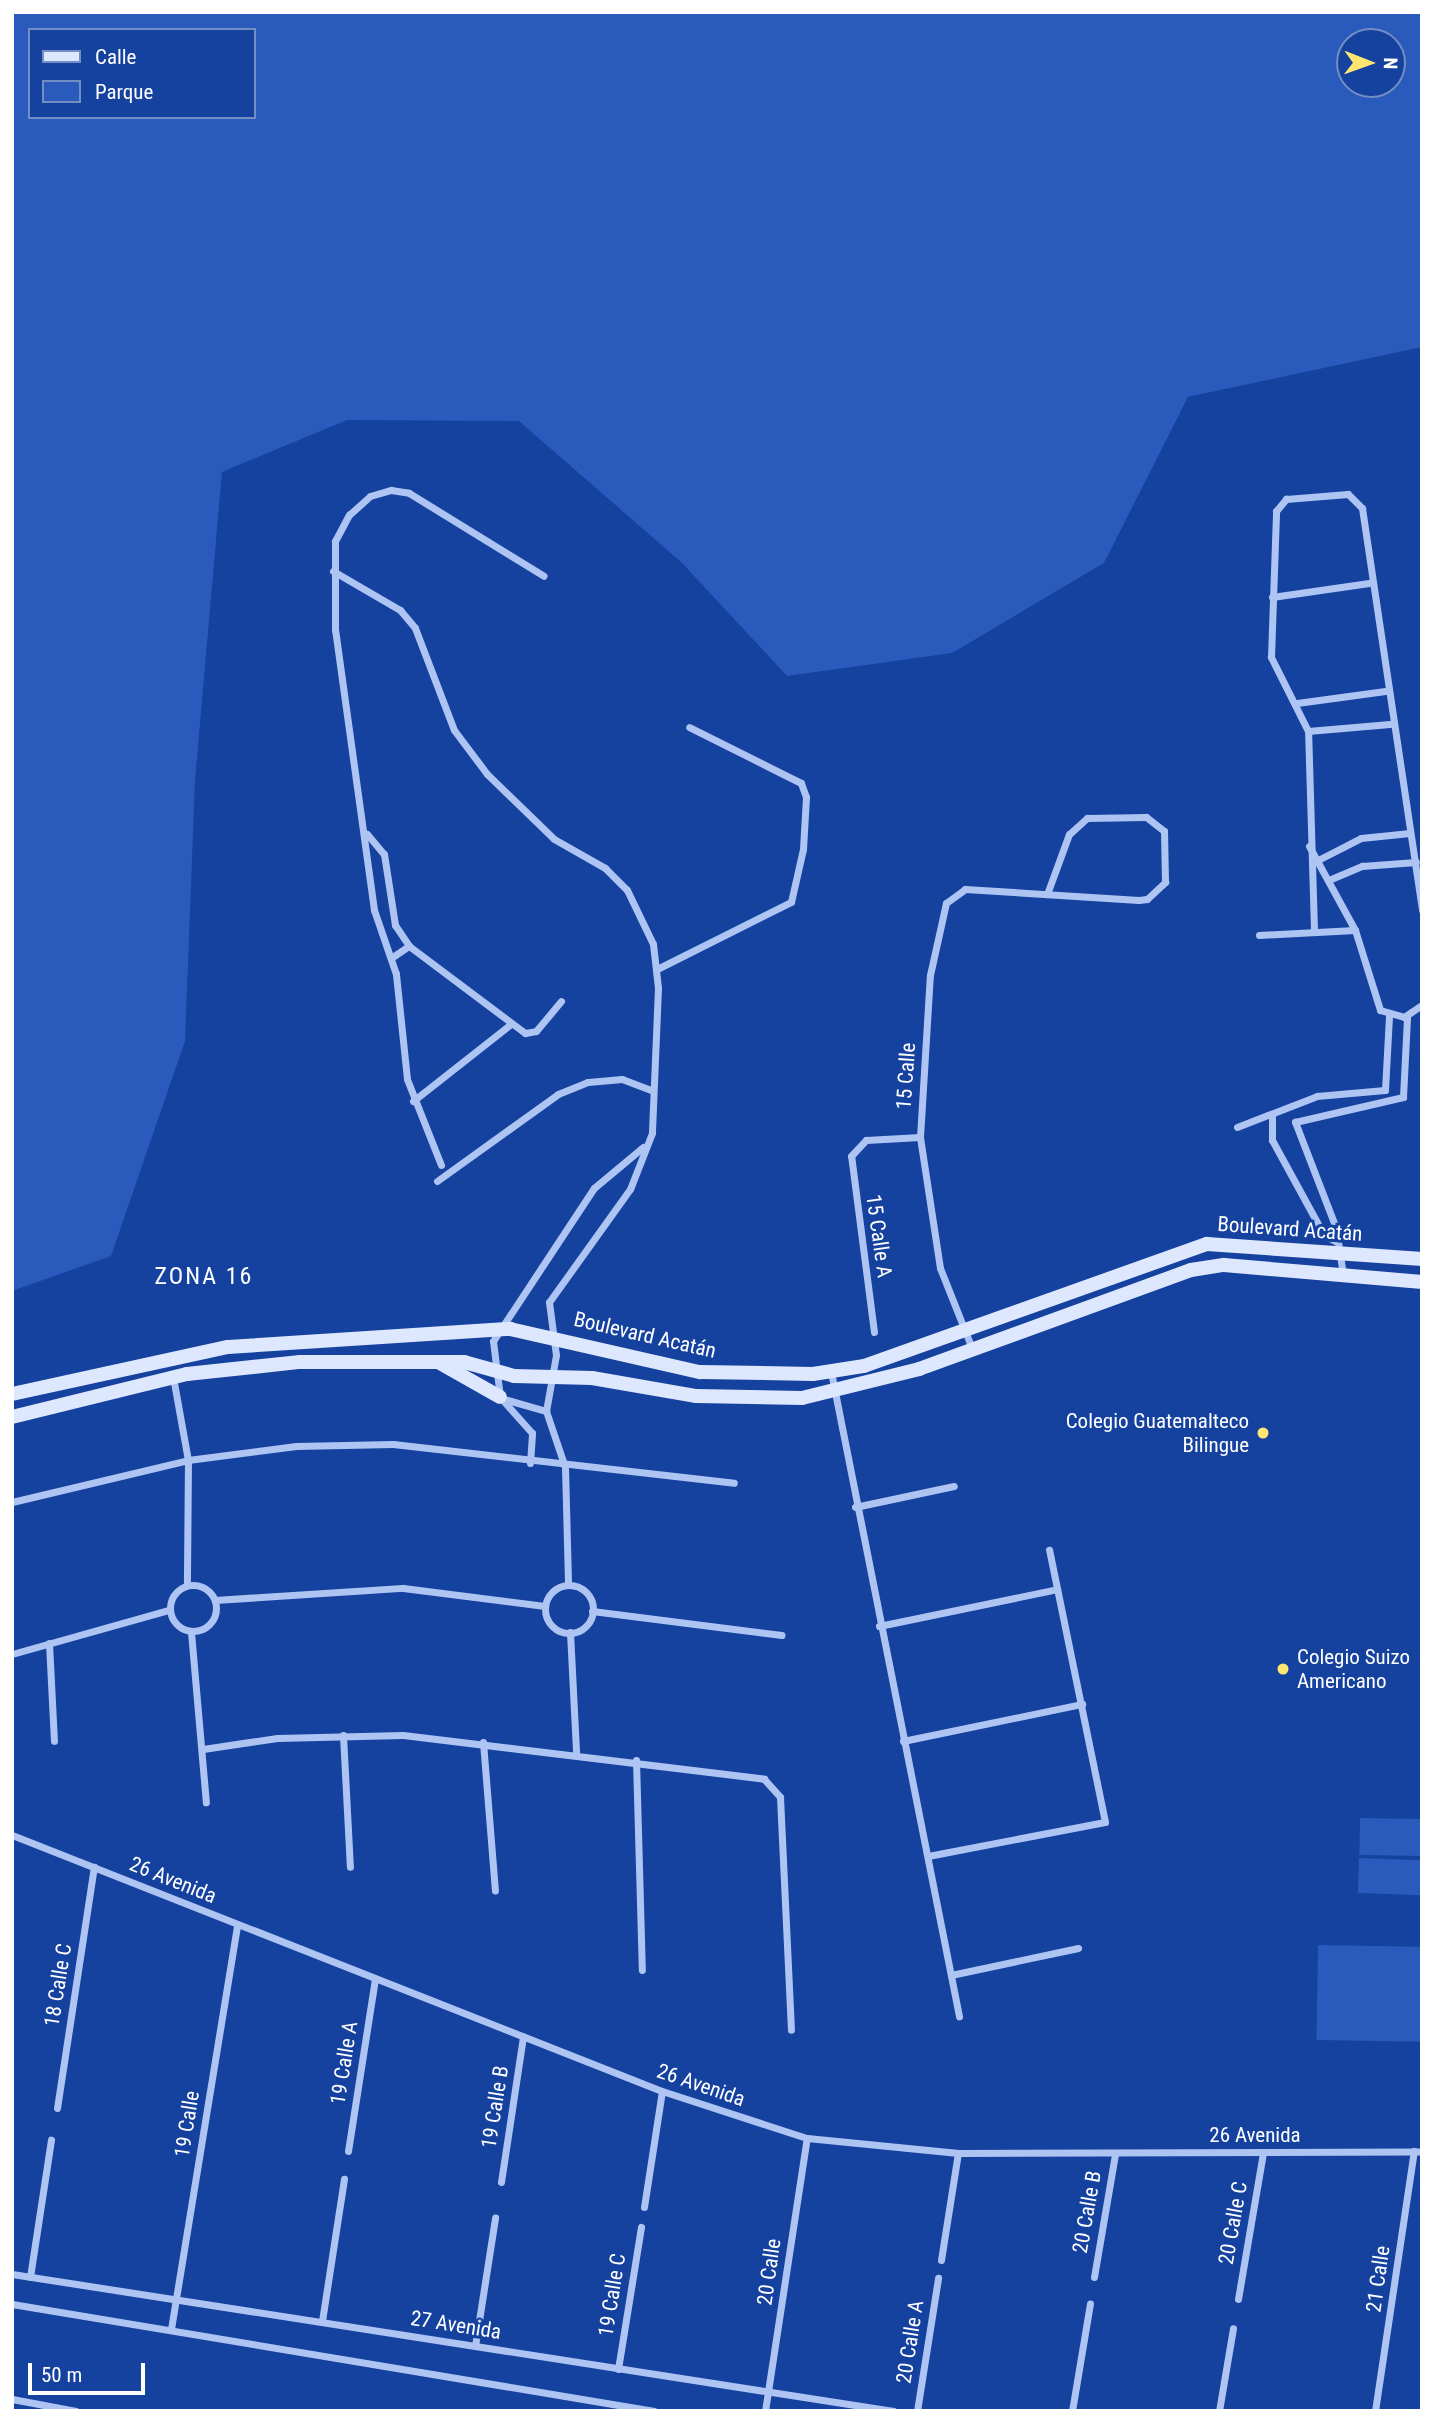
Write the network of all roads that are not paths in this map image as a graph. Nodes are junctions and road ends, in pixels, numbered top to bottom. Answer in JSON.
{"nodes":[{"id":1,"x":333,"y":572,"type":"junction"},
{"id":2,"x":544,"y":576,"type":"dead end"},
{"id":3,"x":1369,"y":583,"type":"junction"},
{"id":4,"x":1272,"y":597,"type":"junction"},
{"id":5,"x":1385,"y":691,"type":"junction"},
{"id":6,"x":1297,"y":703,"type":"junction"},
{"id":7,"x":1390,"y":724,"type":"junction"},
{"id":8,"x":688,"y":727,"type":"dead end"},
{"id":9,"x":1308,"y":731,"type":"junction"},
{"id":10,"x":367,"y":833,"type":"junction"},
{"id":11,"x":1410,"y":833,"type":"junction"},
{"id":12,"x":1309,"y":845,"type":"junction"},
{"id":13,"x":1318,"y":860,"type":"junction"},
{"id":14,"x":1416,"y":862,"type":"junction"},
{"id":15,"x":1331,"y":879,"type":"junction"},
{"id":16,"x":1047,"y":894,"type":"junction"},
{"id":17,"x":1422,"y":911,"type":"edge"},
{"id":18,"x":1314,"y":930,"type":"junction"},
{"id":19,"x":1355,"y":930,"type":"junction"},
{"id":20,"x":1259,"y":935,"type":"dead end"},
{"id":21,"x":409,"y":946,"type":"junction"},
{"id":22,"x":391,"y":958,"type":"junction"},
{"id":23,"x":657,"y":969,"type":"junction"},
{"id":24,"x":561,"y":1001,"type":"dead end"},
{"id":25,"x":1422,"y":1005,"type":"edge"},
{"id":26,"x":1389,"y":1016,"type":"junction"},
{"id":27,"x":1407,"y":1017,"type":"junction"},
{"id":28,"x":511,"y":1024,"type":"junction"},
{"id":29,"x":653,"y":1091,"type":"junction"},
{"id":30,"x":1305,"y":1100,"type":"junction"},
{"id":31,"x":413,"y":1101,"type":"junction"},
{"id":32,"x":1312,"y":1113,"type":"junction"},
{"id":33,"x":1272,"y":1117,"type":"junction"},
{"id":34,"x":1237,"y":1126,"type":"dead end"},
{"id":35,"x":920,"y":1137,"type":"junction"},
{"id":36,"x":644,"y":1147,"type":"junction"},
{"id":37,"x":441,"y":1166,"type":"dead end"},
{"id":38,"x":437,"y":1181,"type":"dead end"},
{"id":39,"x":1338,"y":1248,"type":"junction"},
{"id":40,"x":1422,"y":1259,"type":"edge"},
{"id":41,"x":1343,"y":1275,"type":"junction"},
{"id":42,"x":1422,"y":1282,"type":"edge"},
{"id":43,"x":963,"y":1331,"type":"junction"},
{"id":44,"x":498,"y":1332,"type":"junction"},
{"id":45,"x":874,"y":1332,"type":"dead end"},
{"id":46,"x":552,"y":1335,"type":"junction"},
{"id":47,"x":973,"y":1351,"type":"junction"},
{"id":48,"x":438,"y":1362,"type":"junction"},
{"id":49,"x":492,"y":1369,"type":"junction"},
{"id":50,"x":831,"y":1371,"type":"junction"},
{"id":51,"x":172,"y":1377,"type":"junction"},
{"id":52,"x":551,"y":1378,"type":"junction"},
{"id":53,"x":834,"y":1391,"type":"junction"},
{"id":54,"x":12,"y":1394,"type":"edge"},
{"id":55,"x":500,"y":1397,"type":"junction"},
{"id":56,"x":546,"y":1411,"type":"junction"},
{"id":57,"x":12,"y":1417,"type":"edge"},
{"id":58,"x":188,"y":1460,"type":"junction"},
{"id":59,"x":530,"y":1463,"type":"junction"},
{"id":60,"x":565,"y":1466,"type":"junction"},
{"id":61,"x":734,"y":1483,"type":"dead end"},
{"id":62,"x":954,"y":1486,"type":"dead end"},
{"id":63,"x":12,"y":1502,"type":"edge"},
{"id":64,"x":855,"y":1507,"type":"junction"},
{"id":65,"x":1049,"y":1550,"type":"dead end"},
{"id":66,"x":187,"y":1585,"type":"junction"},
{"id":67,"x":568,"y":1585,"type":"junction"},
{"id":68,"x":1056,"y":1589,"type":"junction"},
{"id":69,"x":215,"y":1600,"type":"junction"},
{"id":70,"x":545,"y":1606,"type":"junction"},
{"id":71,"x":169,"y":1610,"type":"junction"},
{"id":72,"x":592,"y":1611,"type":"junction"},
{"id":73,"x":879,"y":1626,"type":"junction"},
{"id":74,"x":191,"y":1632,"type":"junction"},
{"id":75,"x":570,"y":1632,"type":"junction"},
{"id":76,"x":781,"y":1635,"type":"dead end"},
{"id":77,"x":49,"y":1643,"type":"junction"},
{"id":78,"x":12,"y":1654,"type":"edge"},
{"id":79,"x":1082,"y":1703,"type":"junction"},
{"id":80,"x":343,"y":1735,"type":"junction"},
{"id":81,"x":54,"y":1741,"type":"dead end"},
{"id":82,"x":903,"y":1741,"type":"junction"},
{"id":83,"x":483,"y":1742,"type":"junction"},
{"id":84,"x":203,"y":1749,"type":"junction"},
{"id":85,"x":576,"y":1752,"type":"junction"},
{"id":86,"x":636,"y":1760,"type":"junction"},
{"id":87,"x":206,"y":1802,"type":"dead end"},
{"id":88,"x":12,"y":1835,"type":"edge"},
{"id":89,"x":928,"y":1856,"type":"junction"},
{"id":90,"x":94,"y":1867,"type":"junction"},
{"id":91,"x":350,"y":1867,"type":"dead end"},
{"id":92,"x":495,"y":1891,"type":"dead end"},
{"id":93,"x":237,"y":1925,"type":"junction"},
{"id":94,"x":1078,"y":1948,"type":"dead end"},
{"id":95,"x":642,"y":1969,"type":"dead end"},
{"id":96,"x":951,"y":1975,"type":"junction"},
{"id":97,"x":375,"y":1979,"type":"junction"},
{"id":98,"x":959,"y":2016,"type":"dead end"},
{"id":99,"x":791,"y":2030,"type":"dead end"},
{"id":100,"x":523,"y":2037,"type":"junction"},
{"id":101,"x":662,"y":2091,"type":"junction"},
{"id":102,"x":57,"y":2108,"type":"dead end"},
{"id":103,"x":807,"y":2138,"type":"junction"},
{"id":104,"x":51,"y":2140,"type":"dead end"},
{"id":105,"x":348,"y":2151,"type":"dead end"},
{"id":106,"x":1418,"y":2151,"type":"edge"},
{"id":107,"x":1263,"y":2152,"type":"junction"},
{"id":108,"x":958,"y":2153,"type":"junction"},
{"id":109,"x":1115,"y":2154,"type":"junction"},
{"id":110,"x":344,"y":2179,"type":"dead end"},
{"id":111,"x":501,"y":2182,"type":"dead end"},
{"id":112,"x":644,"y":2207,"type":"dead end"},
{"id":113,"x":495,"y":2218,"type":"dead end"},
{"id":114,"x":640,"y":2227,"type":"dead end"},
{"id":115,"x":941,"y":2260,"type":"dead end"},
{"id":116,"x":12,"y":2274,"type":"edge"},
{"id":117,"x":30,"y":2277,"type":"junction"},
{"id":118,"x":1094,"y":2277,"type":"dead end"},
{"id":119,"x":938,"y":2278,"type":"dead end"},
{"id":120,"x":176,"y":2299,"type":"junction"},
{"id":121,"x":1238,"y":2299,"type":"dead end"},
{"id":122,"x":1090,"y":2303,"type":"dead end"},
{"id":123,"x":12,"y":2304,"type":"edge"},
{"id":124,"x":322,"y":2321,"type":"junction"},
{"id":125,"x":1233,"y":2328,"type":"dead end"},
{"id":126,"x":171,"y":2329,"type":"junction"},
{"id":127,"x":475,"y":2346,"type":"junction"},
{"id":128,"x":618,"y":2369,"type":"junction"},
{"id":129,"x":769,"y":2393,"type":"junction"},
{"id":130,"x":12,"y":2399,"type":"edge"},
{"id":131,"x":76,"y":2411,"type":"edge"},
{"id":132,"x":654,"y":2411,"type":"edge"},
{"id":133,"x":765,"y":2411,"type":"edge"},
{"id":134,"x":893,"y":2411,"type":"edge"},
{"id":135,"x":917,"y":2411,"type":"edge"},
{"id":136,"x":1072,"y":2411,"type":"edge"},
{"id":137,"x":1219,"y":2411,"type":"edge"},
{"id":138,"x":1375,"y":2411,"type":"edge"}],
"edges":[{"from":1,"to":2,"type":"street"},
{"from":1,"to":10,"type":"street"},
{"from":1,"to":23,"type":"street"},
{"from":3,"to":4,"type":"street"},
{"from":3,"to":4,"type":"street"},
{"from":3,"to":5,"type":"street"},
{"from":4,"to":6,"type":"street"},
{"from":5,"to":6,"type":"street"},
{"from":5,"to":7,"type":"street"},
{"from":6,"to":9,"type":"street"},
{"from":7,"to":9,"type":"street"},
{"from":7,"to":11,"type":"street"},
{"from":8,"to":23,"type":"street"},
{"from":9,"to":12,"type":"street"},
{"from":10,"to":21,"type":"street"},
{"from":10,"to":22,"type":"street"},
{"from":11,"to":13,"type":"street"},
{"from":11,"to":14,"type":"street"},
{"from":12,"to":13,"type":"street"},
{"from":12,"to":18,"type":"street"},
{"from":13,"to":15,"type":"street"},
{"from":14,"to":15,"type":"street"},
{"from":14,"to":17,"type":"street"},
{"from":15,"to":19,"type":"street"},
{"from":16,"to":16,"type":"street","name":"15 Calle"},
{"from":16,"to":35,"type":"street","name":"15 Calle"},
{"from":18,"to":19,"type":"street"},
{"from":18,"to":20,"type":"street"},
{"from":19,"to":26,"type":"street"},
{"from":21,"to":22,"type":"street"},
{"from":21,"to":28,"type":"street"},
{"from":22,"to":31,"type":"street"},
{"from":23,"to":29,"type":"street"},
{"from":24,"to":28,"type":"street"},
{"from":25,"to":27,"type":"street"},
{"from":26,"to":27,"type":"street"},
{"from":26,"to":30,"type":"street"},
{"from":27,"to":32,"type":"street"},
{"from":28,"to":31,"type":"street"},
{"from":29,"to":36,"type":"street"},
{"from":29,"to":38,"type":"street"},
{"from":30,"to":32,"type":"street"},
{"from":30,"to":33,"type":"street"},
{"from":31,"to":37,"type":"street"},
{"from":32,"to":39,"type":"street"},
{"from":33,"to":34,"type":"street"},
{"from":33,"to":39,"type":"street"},
{"from":35,"to":43,"type":"street","name":"15 Calle"},
{"from":35,"to":45,"type":"street","name":"15 Calle A"},
{"from":36,"to":44,"type":"street"},
{"from":36,"to":46,"type":"street"},
{"from":39,"to":40,"type":"main road","name":"Boulevard Acatán"},
{"from":39,"to":41,"type":"street"},
{"from":39,"to":43,"type":"main road","name":"Boulevard Acatán"},
{"from":41,"to":42,"type":"main road","name":"Boulevard Acatán"},
{"from":41,"to":47,"type":"main road","name":"Boulevard Acatán"},
{"from":43,"to":47,"type":"street","name":"15 Calle"},
{"from":43,"to":50,"type":"main road","name":"Boulevard Acatán"},
{"from":44,"to":46,"type":"main road","name":"Boulevard Acatán"},
{"from":44,"to":49,"type":"street"},
{"from":44,"to":54,"type":"main road","name":"Boulevard Acatán"},
{"from":46,"to":50,"type":"main road","name":"Boulevard Acatán"},
{"from":46,"to":52,"type":"street"},
{"from":47,"to":53,"type":"main road","name":"Boulevard Acatán"},
{"from":48,"to":49,"type":"main road","name":"Boulevard Acatán"},
{"from":48,"to":51,"type":"main road","name":"Boulevard Acatán"},
{"from":48,"to":55,"type":"main road"},
{"from":49,"to":52,"type":"main road","name":"Boulevard Acatán"},
{"from":49,"to":55,"type":"street"},
{"from":50,"to":53,"type":"street"},
{"from":51,"to":57,"type":"main road","name":"Boulevard Acatán"},
{"from":51,"to":58,"type":"street"},
{"from":52,"to":53,"type":"main road","name":"Boulevard Acatán"},
{"from":52,"to":56,"type":"street"},
{"from":53,"to":64,"type":"street"},
{"from":55,"to":56,"type":"street"},
{"from":55,"to":59,"type":"street"},
{"from":56,"to":60,"type":"street"},
{"from":58,"to":59,"type":"street"},
{"from":58,"to":63,"type":"street"},
{"from":58,"to":66,"type":"street"},
{"from":59,"to":60,"type":"street"},
{"from":60,"to":61,"type":"street"},
{"from":60,"to":67,"type":"street"},
{"from":62,"to":64,"type":"street"},
{"from":64,"to":73,"type":"street"},
{"from":65,"to":68,"type":"street"},
{"from":66,"to":69,"type":"street"},
{"from":66,"to":71,"type":"street"},
{"from":67,"to":70,"type":"street"},
{"from":67,"to":72,"type":"street"},
{"from":68,"to":73,"type":"street"},
{"from":68,"to":79,"type":"street"},
{"from":69,"to":70,"type":"street"},
{"from":69,"to":74,"type":"street"},
{"from":70,"to":75,"type":"street"},
{"from":71,"to":74,"type":"street"},
{"from":71,"to":77,"type":"street"},
{"from":72,"to":75,"type":"street"},
{"from":72,"to":76,"type":"street"},
{"from":73,"to":82,"type":"street"},
{"from":74,"to":84,"type":"street"},
{"from":75,"to":85,"type":"street"},
{"from":77,"to":78,"type":"street"},
{"from":77,"to":81,"type":"street"},
{"from":79,"to":82,"type":"street"},
{"from":79,"to":89,"type":"street"},
{"from":80,"to":83,"type":"street"},
{"from":80,"to":84,"type":"street"},
{"from":80,"to":91,"type":"street"},
{"from":82,"to":89,"type":"street"},
{"from":83,"to":85,"type":"street"},
{"from":83,"to":92,"type":"street"},
{"from":84,"to":87,"type":"street"},
{"from":85,"to":86,"type":"street"},
{"from":86,"to":95,"type":"street"},
{"from":86,"to":99,"type":"street"},
{"from":88,"to":90,"type":"street","name":"26 Avenida"},
{"from":89,"to":96,"type":"street"},
{"from":90,"to":93,"type":"street","name":"26 Avenida"},
{"from":90,"to":102,"type":"street","name":"18 Calle C"},
{"from":93,"to":97,"type":"street","name":"26 Avenida"},
{"from":93,"to":120,"type":"street","name":"19 Calle"},
{"from":94,"to":96,"type":"street"},
{"from":96,"to":98,"type":"street"},
{"from":97,"to":100,"type":"street","name":"26 Avenida"},
{"from":97,"to":105,"type":"street","name":"19 Calle A"},
{"from":100,"to":101,"type":"street","name":"26 Avenida"},
{"from":100,"to":111,"type":"street","name":"19 Calle B"},
{"from":101,"to":103,"type":"street","name":"26 Avenida"},
{"from":101,"to":112,"type":"street"},
{"from":103,"to":108,"type":"street","name":"26 Avenida"},
{"from":103,"to":129,"type":"street","name":"20 Calle"},
{"from":104,"to":117,"type":"street"},
{"from":106,"to":107,"type":"street","name":"26 Avenida"},
{"from":106,"to":138,"type":"street","name":"21 Calle"},
{"from":107,"to":109,"type":"street","name":"26 Avenida"},
{"from":107,"to":121,"type":"street","name":"20 Calle C"},
{"from":108,"to":109,"type":"street","name":"26 Avenida"},
{"from":108,"to":115,"type":"street"},
{"from":109,"to":118,"type":"street","name":"20 Calle B"},
{"from":110,"to":124,"type":"street"},
{"from":113,"to":127,"type":"street"},
{"from":114,"to":128,"type":"street","name":"19 Calle C"},
{"from":116,"to":117,"type":"street","name":"27 Avenida"},
{"from":117,"to":120,"type":"street","name":"27 Avenida"},
{"from":119,"to":135,"type":"street","name":"20 Calle A"},
{"from":120,"to":124,"type":"street","name":"27 Avenida"},
{"from":120,"to":126,"type":"street","name":"19 Calle"},
{"from":122,"to":136,"type":"street"},
{"from":123,"to":126,"type":"street"},
{"from":124,"to":127,"type":"street","name":"27 Avenida"},
{"from":125,"to":137,"type":"street"},
{"from":126,"to":132,"type":"street"},
{"from":127,"to":128,"type":"street","name":"27 Avenida"},
{"from":128,"to":129,"type":"street","name":"27 Avenida"},
{"from":129,"to":133,"type":"street","name":"20 Calle"},
{"from":129,"to":134,"type":"street","name":"27 Avenida"},
{"from":130,"to":131,"type":"street"}]}
